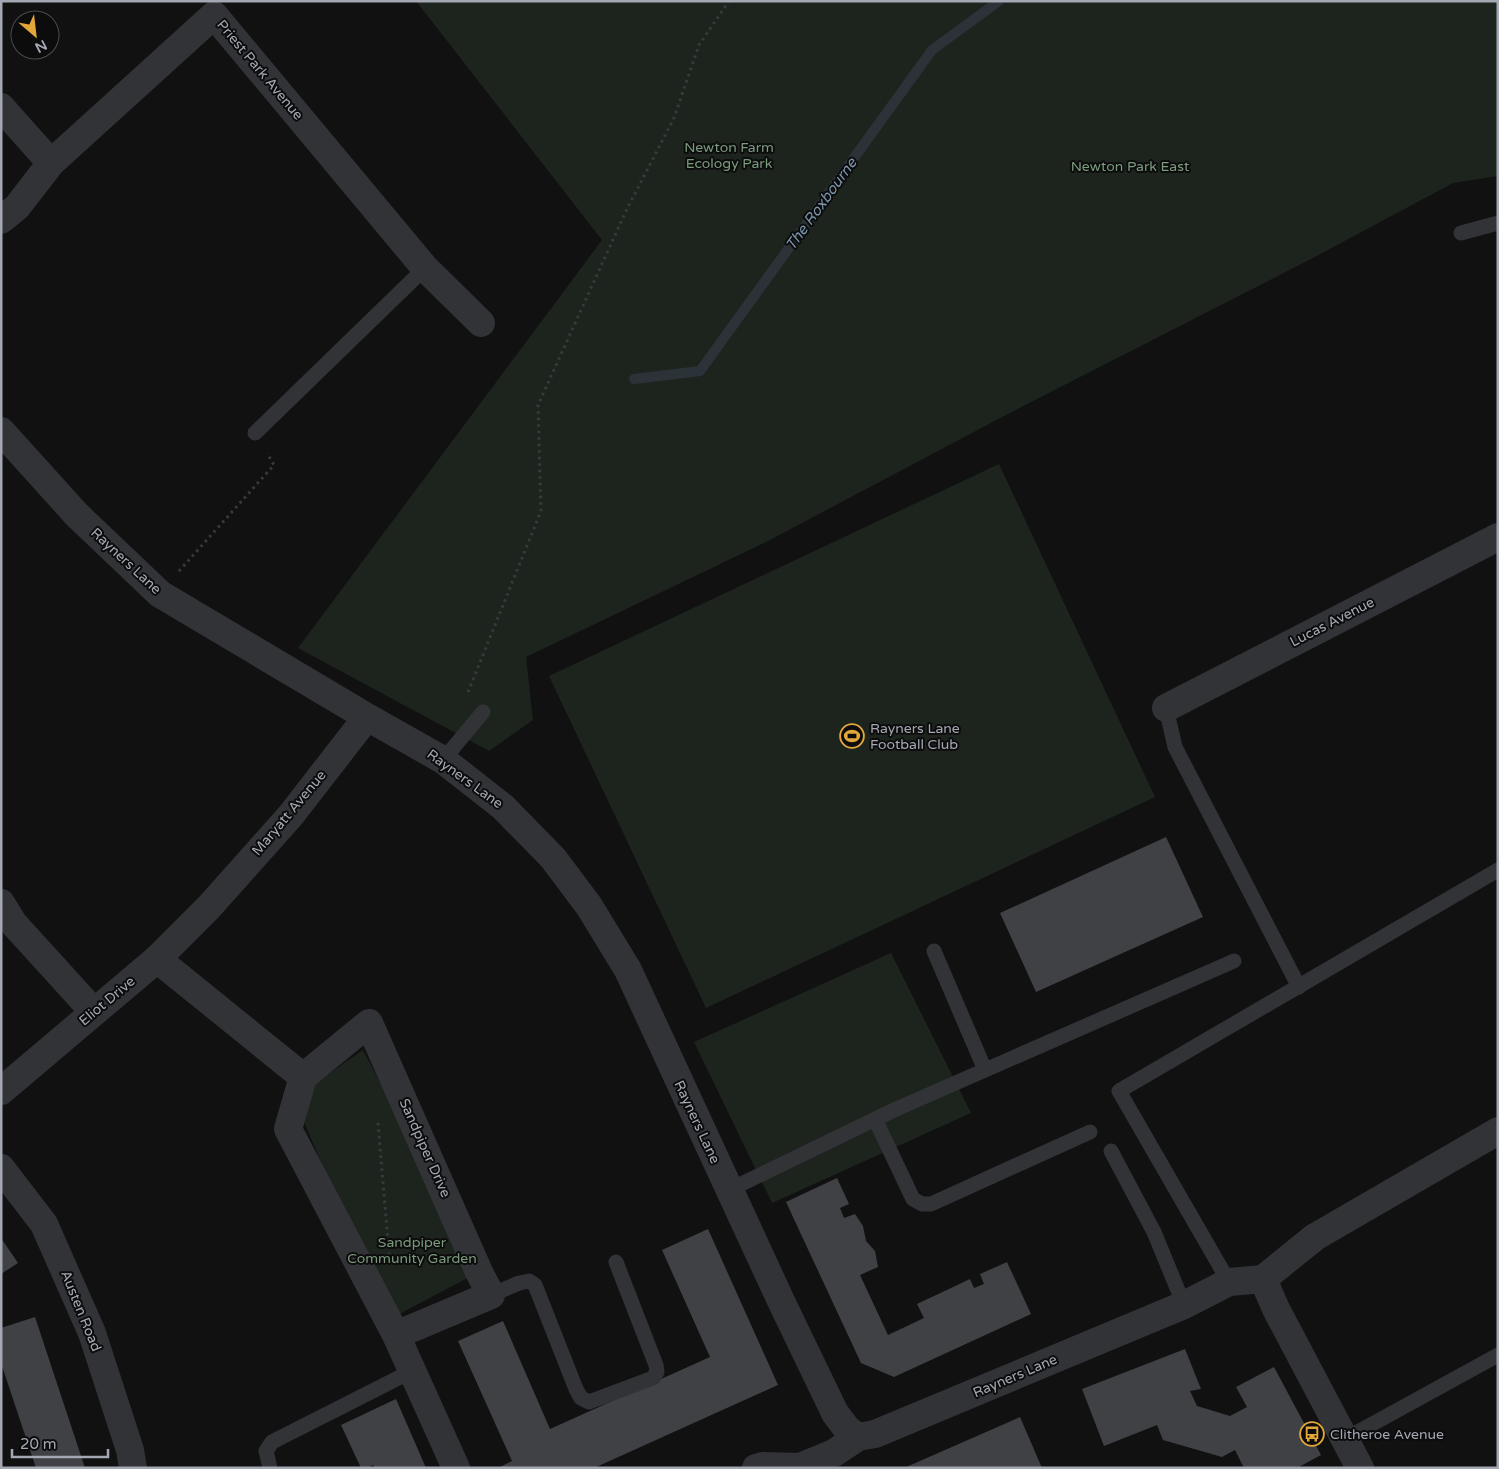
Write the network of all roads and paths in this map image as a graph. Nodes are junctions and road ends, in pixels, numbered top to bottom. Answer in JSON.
{"nodes":[{"id":1,"x":729,"y":1,"type":"edge"},
{"id":2,"x":208,"y":8,"type":"edge"},
{"id":3,"x":1,"y":107,"type":"edge"},
{"id":4,"x":51,"y":163,"type":"junction"},
{"id":5,"x":1,"y":220,"type":"edge"},
{"id":6,"x":1498,"y":223,"type":"edge"},
{"id":7,"x":1461,"y":233,"type":"dead end"},
{"id":8,"x":425,"y":268,"type":"junction"},
{"id":9,"x":481,"y":323,"type":"dead end"},
{"id":10,"x":1,"y":431,"type":"edge"},
{"id":11,"x":255,"y":433,"type":"joint"},
{"id":12,"x":1498,"y":537,"type":"edge"},
{"id":13,"x":160,"y":594,"type":"junction"},
{"id":14,"x":466,"y":697,"type":"dead end"},
{"id":15,"x":1166,"y":708,"type":"joint"},
{"id":16,"x":483,"y":712,"type":"dead end"},
{"id":17,"x":367,"y":718,"type":"junction"},
{"id":18,"x":444,"y":760,"type":"junction"},
{"id":19,"x":1498,"y":870,"type":"edge"},
{"id":20,"x":1,"y":903,"type":"edge"},
{"id":21,"x":209,"y":907,"type":"joint"},
{"id":22,"x":934,"y":951,"type":"dead end"},
{"id":23,"x":157,"y":959,"type":"junction"},
{"id":24,"x":1234,"y":961,"type":"dead end"},
{"id":25,"x":1299,"y":987,"type":"junction"},
{"id":26,"x":94,"y":1012,"type":"junction"},
{"id":27,"x":985,"y":1070,"type":"junction"},
{"id":28,"x":303,"y":1077,"type":"junction"},
{"id":29,"x":1,"y":1091,"type":"edge"},
{"id":30,"x":875,"y":1119,"type":"junction"},
{"id":31,"x":378,"y":1120,"type":"dead end"},
{"id":32,"x":1090,"y":1132,"type":"dead end"},
{"id":33,"x":1498,"y":1132,"type":"edge"},
{"id":34,"x":1111,"y":1152,"type":"dead end"},
{"id":35,"x":1,"y":1168,"type":"edge"},
{"id":36,"x":729,"y":1190,"type":"junction"},
{"id":37,"x":390,"y":1257,"type":"dead end"},
{"id":38,"x":616,"y":1262,"type":"dead end"},
{"id":39,"x":1263,"y":1279,"type":"junction"},
{"id":40,"x":1229,"y":1282,"type":"junction"},
{"id":41,"x":492,"y":1295,"type":"junction"},
{"id":42,"x":1184,"y":1305,"type":"junction"},
{"id":43,"x":396,"y":1335,"type":"junction"},
{"id":44,"x":1498,"y":1355,"type":"edge"},
{"id":45,"x":412,"y":1371,"type":"junction"},
{"id":46,"x":858,"y":1437,"type":"junction"},
{"id":47,"x":1345,"y":1439,"type":"junction"},
{"id":48,"x":133,"y":1468,"type":"edge"},
{"id":49,"x":270,"y":1468,"type":"edge"},
{"id":50,"x":456,"y":1468,"type":"edge"},
{"id":51,"x":756,"y":1468,"type":"edge"},
{"id":52,"x":1360,"y":1468,"type":"edge"}],
"edges":[{"from":1,"to":14,"type":"path"},
{"from":2,"to":4,"type":"street","name":"Priest Park Avenue"},
{"from":2,"to":8,"type":"street","name":"Priest Park Avenue"},
{"from":3,"to":4,"type":"street"},
{"from":4,"to":5,"type":"street","name":"Priest Park Avenue"},
{"from":6,"to":7,"type":"lane"},
{"from":8,"to":9,"type":"street","name":"Priest Park Avenue"},
{"from":8,"to":11,"type":"lane"},
{"from":10,"to":13,"type":"street","name":"Rayners Lane"},
{"from":11,"to":13,"type":"path"},
{"from":12,"to":15,"type":"street","name":"Lucas Avenue"},
{"from":13,"to":17,"type":"street","name":"Rayners Lane"},
{"from":15,"to":25,"type":"lane"},
{"from":16,"to":18,"type":"lane"},
{"from":17,"to":18,"type":"street","name":"Rayners Lane"},
{"from":17,"to":21,"type":"street","name":"Maryatt Avenue"},
{"from":18,"to":36,"type":"street","name":"Rayners Lane"},
{"from":19,"to":25,"type":"lane"},
{"from":20,"to":26,"type":"street"},
{"from":21,"to":23,"type":"street","name":"Eliot Drive"},
{"from":22,"to":27,"type":"lane"},
{"from":23,"to":26,"type":"street","name":"Eliot Drive"},
{"from":23,"to":28,"type":"street"},
{"from":24,"to":27,"type":"lane"},
{"from":25,"to":40,"type":"lane"},
{"from":26,"to":29,"type":"street","name":"Eliot Drive"},
{"from":27,"to":30,"type":"lane"},
{"from":28,"to":41,"type":"street","name":"Sandpiper Drive"},
{"from":28,"to":43,"type":"street"},
{"from":30,"to":32,"type":"lane"},
{"from":30,"to":36,"type":"lane"},
{"from":31,"to":37,"type":"path"},
{"from":33,"to":39,"type":"street"},
{"from":34,"to":42,"type":"lane"},
{"from":35,"to":48,"type":"street","name":"Austen Road"},
{"from":36,"to":46,"type":"street","name":"Rayners Lane"},
{"from":38,"to":41,"type":"lane"},
{"from":39,"to":40,"type":"street","name":"Rayners Lane"},
{"from":39,"to":47,"type":"street"},
{"from":40,"to":42,"type":"street","name":"Rayners Lane"},
{"from":41,"to":43,"type":"street"},
{"from":42,"to":46,"type":"street","name":"Rayners Lane"},
{"from":43,"to":45,"type":"street"},
{"from":44,"to":47,"type":"lane"},
{"from":45,"to":49,"type":"lane"},
{"from":45,"to":50,"type":"street"},
{"from":46,"to":51,"type":"street"},
{"from":47,"to":52,"type":"street"}]}
